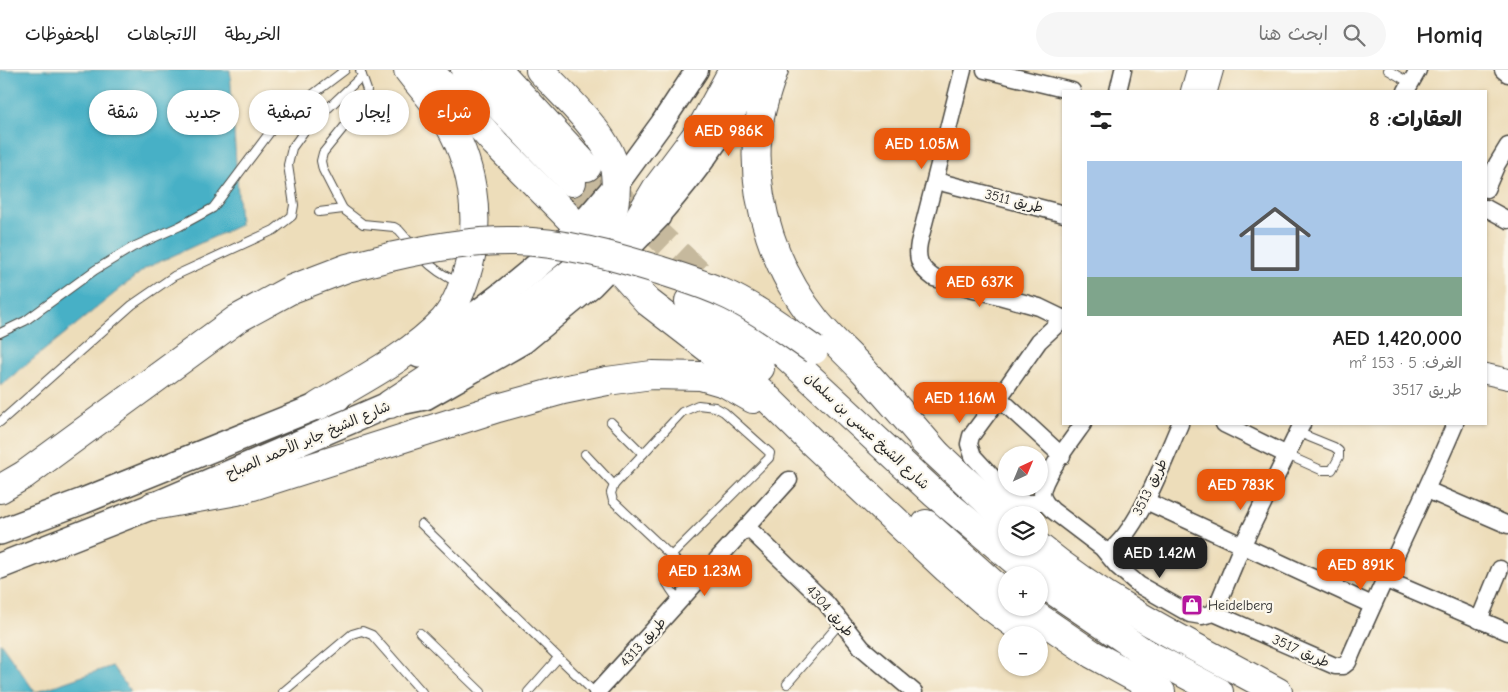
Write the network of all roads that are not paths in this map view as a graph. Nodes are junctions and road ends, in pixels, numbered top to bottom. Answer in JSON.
{"nodes":[{"id":1,"x":344,"y":70,"type":"edge"},
{"id":2,"x":408,"y":70,"type":"edge"},
{"id":3,"x":429,"y":70,"type":"edge"},
{"id":4,"x":465,"y":70,"type":"edge"},
{"id":5,"x":498,"y":70,"type":"edge"},
{"id":6,"x":540,"y":70,"type":"edge"},
{"id":7,"x":697,"y":70,"type":"edge"},
{"id":8,"x":733,"y":70,"type":"edge"},
{"id":9,"x":757,"y":70,"type":"edge"},
{"id":10,"x":774,"y":70,"type":"edge"},
{"id":11,"x":962,"y":70,"type":"edge"},
{"id":12,"x":985,"y":70,"type":"edge"},
{"id":13,"x":1123,"y":70,"type":"edge"},
{"id":14,"x":1197,"y":70,"type":"edge"},
{"id":15,"x":1212,"y":70,"type":"edge"},
{"id":16,"x":1388,"y":70,"type":"edge"},
{"id":17,"x":1503,"y":70,"type":"edge"},
{"id":18,"x":361,"y":73,"type":"edge"},
{"id":19,"x":1508,"y":74,"type":"edge"},
{"id":20,"x":1411,"y":82,"type":"edge"},
{"id":21,"x":1068,"y":90,"type":"edge"},
{"id":22,"x":1118,"y":90,"type":"edge"},
{"id":23,"x":1191,"y":90,"type":"edge"},
{"id":24,"x":1208,"y":90,"type":"edge"},
{"id":25,"x":1508,"y":146,"type":"edge"},
{"id":26,"x":1492,"y":161,"type":"edge"},
{"id":27,"x":936,"y":181,"type":"junction"},
{"id":28,"x":1487,"y":185,"type":"edge"},
{"id":29,"x":616,"y":186,"type":"junction"},
{"id":30,"x":343,"y":209,"type":"junction"},
{"id":31,"x":1487,"y":209,"type":"edge"},
{"id":32,"x":319,"y":212,"type":"dead end"},
{"id":33,"x":1062,"y":213,"type":"edge"},
{"id":34,"x":1508,"y":220,"type":"edge"},
{"id":35,"x":579,"y":228,"type":"junction"},
{"id":36,"x":624,"y":244,"type":"junction"},
{"id":37,"x":463,"y":284,"type":"junction"},
{"id":38,"x":1062,"y":318,"type":"edge"},
{"id":39,"x":1062,"y":319,"type":"edge"},
{"id":40,"x":0,"y":333,"type":"edge"},
{"id":41,"x":1487,"y":374,"type":"edge"},
{"id":42,"x":1508,"y":380,"type":"edge"},
{"id":43,"x":999,"y":398,"type":"junction"},
{"id":44,"x":390,"y":404,"type":"joint"},
{"id":45,"x":318,"y":406,"type":"junction"},
{"id":46,"x":0,"y":422,"type":"edge"},
{"id":47,"x":611,"y":422,"type":"dead end"},
{"id":48,"x":1082,"y":425,"type":"edge"},
{"id":49,"x":1180,"y":425,"type":"edge"},
{"id":50,"x":1226,"y":425,"type":"edge"},
{"id":51,"x":1455,"y":425,"type":"edge"},
{"id":52,"x":1299,"y":428,"type":"edge"},
{"id":53,"x":811,"y":441,"type":"junction"},
{"id":54,"x":936,"y":453,"type":"junction"},
{"id":55,"x":585,"y":454,"type":"dead end"},
{"id":56,"x":642,"y":454,"type":"junction"},
{"id":57,"x":1285,"y":454,"type":"junction"},
{"id":58,"x":1062,"y":456,"type":"junction"},
{"id":59,"x":789,"y":480,"type":"dead end"},
{"id":60,"x":614,"y":485,"type":"junction"},
{"id":61,"x":0,"y":490,"type":"edge"},
{"id":62,"x":1427,"y":490,"type":"junction"},
{"id":63,"x":1146,"y":502,"type":"junction"},
{"id":64,"x":1045,"y":504,"type":"junction"},
{"id":65,"x":153,"y":506,"type":"junction"},
{"id":66,"x":998,"y":511,"type":"edge"},
{"id":67,"x":421,"y":524,"type":"dead end"},
{"id":68,"x":1508,"y":525,"type":"edge"},
{"id":69,"x":748,"y":527,"type":"junction"},
{"id":70,"x":0,"y":532,"type":"edge"},
{"id":71,"x":1242,"y":546,"type":"junction"},
{"id":72,"x":1107,"y":553,"type":"junction"},
{"id":73,"x":1048,"y":554,"type":"edge"},
{"id":74,"x":671,"y":556,"type":"junction"},
{"id":75,"x":0,"y":566,"type":"edge"},
{"id":76,"x":1021,"y":566,"type":"edge"},
{"id":77,"x":1500,"y":569,"type":"dead end"},
{"id":78,"x":1384,"y":579,"type":"junction"},
{"id":79,"x":698,"y":581,"type":"junction"},
{"id":80,"x":998,"y":587,"type":"edge"},
{"id":81,"x":1048,"y":587,"type":"edge"},
{"id":82,"x":679,"y":601,"type":"junction"},
{"id":83,"x":1372,"y":604,"type":"junction"},
{"id":84,"x":1214,"y":613,"type":"junction"},
{"id":85,"x":1037,"y":616,"type":"edge"},
{"id":86,"x":1479,"y":620,"type":"junction"},
{"id":87,"x":841,"y":622,"type":"junction"},
{"id":88,"x":1017,"y":626,"type":"edge"},
{"id":89,"x":1508,"y":632,"type":"edge"},
{"id":90,"x":420,"y":633,"type":"dead end"},
{"id":91,"x":1048,"y":648,"type":"edge"},
{"id":92,"x":558,"y":658,"type":"junction"},
{"id":93,"x":787,"y":684,"type":"dead end"},
{"id":94,"x":283,"y":692,"type":"edge"},
{"id":95,"x":422,"y":692,"type":"edge"},
{"id":96,"x":481,"y":692,"type":"edge"},
{"id":97,"x":528,"y":692,"type":"edge"},
{"id":98,"x":595,"y":692,"type":"edge"},
{"id":99,"x":914,"y":692,"type":"edge"},
{"id":100,"x":1123,"y":692,"type":"edge"},
{"id":101,"x":1161,"y":692,"type":"edge"},
{"id":102,"x":1219,"y":692,"type":"edge"},
{"id":103,"x":1278,"y":692,"type":"edge"}],
"edges":[{"from":1,"to":40,"type":"lane"},
{"from":2,"to":37,"type":"highway"},
{"from":3,"to":35,"type":"highway"},
{"from":4,"to":5,"type":"highway"},
{"from":6,"to":29,"type":"highway"},
{"from":7,"to":29,"type":"main road"},
{"from":8,"to":36,"type":"highway"},
{"from":9,"to":36,"type":"main road"},
{"from":10,"to":54,"type":"highway"},
{"from":11,"to":27,"type":"street"},
{"from":12,"to":21,"type":"street"},
{"from":13,"to":22,"type":"street"},
{"from":14,"to":23,"type":"street"},
{"from":15,"to":24,"type":"street"},
{"from":16,"to":20,"type":"lane"},
{"from":17,"to":19,"type":"street"},
{"from":18,"to":30,"type":"lane"},
{"from":18,"to":46,"type":"lane"},
{"from":25,"to":26,"type":"street"},
{"from":26,"to":28,"type":"street"},
{"from":27,"to":33,"type":"street","name":"طريق 3511"},
{"from":27,"to":38,"type":"street"},
{"from":29,"to":35,"type":"main road","name":"شارع الشيخ جابر الأحمد الصباح"},
{"from":29,"to":36,"type":"highway"},
{"from":30,"to":32,"type":"lane"},
{"from":30,"to":37,"type":"lane"},
{"from":31,"to":34,"type":"street"},
{"from":35,"to":36,"type":"highway"},
{"from":35,"to":45,"type":"main road","name":"شارع الشيخ جابر الأحمد الصباح"},
{"from":36,"to":44,"type":"highway"},
{"from":36,"to":53,"type":"highway"},
{"from":37,"to":45,"type":"highway"},
{"from":39,"to":43,"type":"street"},
{"from":41,"to":42,"type":"street"},
{"from":43,"to":58,"type":"street"},
{"from":43,"to":64,"type":"street"},
{"from":44,"to":65,"type":"main road","name":"شارع الشيخ جابر الأحمد الصباح"},
{"from":45,"to":70,"type":"main road","name":"شارع الشيخ جابر الأحمد الصباح"},
{"from":47,"to":56,"type":"lane"},
{"from":48,"to":58,"type":"street"},
{"from":49,"to":63,"type":"street","name":"طريق 3513"},
{"from":50,"to":57,"type":"street"},
{"from":51,"to":62,"type":"street","name":"طريق 3517"},
{"from":52,"to":57,"type":"street"},
{"from":52,"to":57,"type":"lane"},
{"from":53,"to":65,"type":"highway"},
{"from":53,"to":88,"type":"highway"},
{"from":54,"to":61,"type":"highway","bridge":true},
{"from":54,"to":66,"type":"highway"},
{"from":55,"to":60,"type":"lane"},
{"from":56,"to":60,"type":"lane"},
{"from":56,"to":74,"type":"lane"},
{"from":57,"to":71,"type":"street"},
{"from":58,"to":64,"type":"street"},
{"from":59,"to":69,"type":"street","name":"طريق 4313"},
{"from":60,"to":74,"type":"lane"},
{"from":62,"to":68,"type":"street"},
{"from":62,"to":78,"type":"street","name":"طريق 3517"},
{"from":63,"to":71,"type":"street"},
{"from":63,"to":72,"type":"street","name":"طريق 3513"},
{"from":64,"to":72,"type":"street"},
{"from":65,"to":75,"type":"main road","name":"شارع الشيخ جابر الأحمد الصباح"},
{"from":67,"to":92,"type":"lane"},
{"from":69,"to":79,"type":"street","name":"طريق 4313"},
{"from":69,"to":87,"type":"street","name":"طريق 4304"},
{"from":71,"to":83,"type":"street"},
{"from":71,"to":84,"type":"street"},
{"from":72,"to":84,"type":"street","name":"طريق 3517"},
{"from":73,"to":103,"type":"highway"},
{"from":74,"to":79,"type":"lane"},
{"from":74,"to":82,"type":"lane"},
{"from":76,"to":80,"type":"highway","name":"شارع الشيخ عيسى بن سلمان"},
{"from":77,"to":86,"type":"street"},
{"from":78,"to":83,"type":"street","name":"طريق 3517"},
{"from":78,"to":86,"type":"street"},
{"from":79,"to":82,"type":"street","name":"طريق 4313"},
{"from":81,"to":102,"type":"highway"},
{"from":82,"to":98,"type":"street","name":"طريق 4313"},
{"from":83,"to":84,"type":"street","name":"طريق 3517"},
{"from":85,"to":101,"type":"highway"},
{"from":86,"to":89,"type":"street"},
{"from":87,"to":93,"type":"lane"},
{"from":87,"to":99,"type":"street","name":"طريق 4304"},
{"from":90,"to":96,"type":"lane"},
{"from":91,"to":100,"type":"highway"},
{"from":92,"to":97,"type":"lane"},
{"from":92,"to":98,"type":"lane"},
{"from":94,"to":95,"type":"lane"}]}
